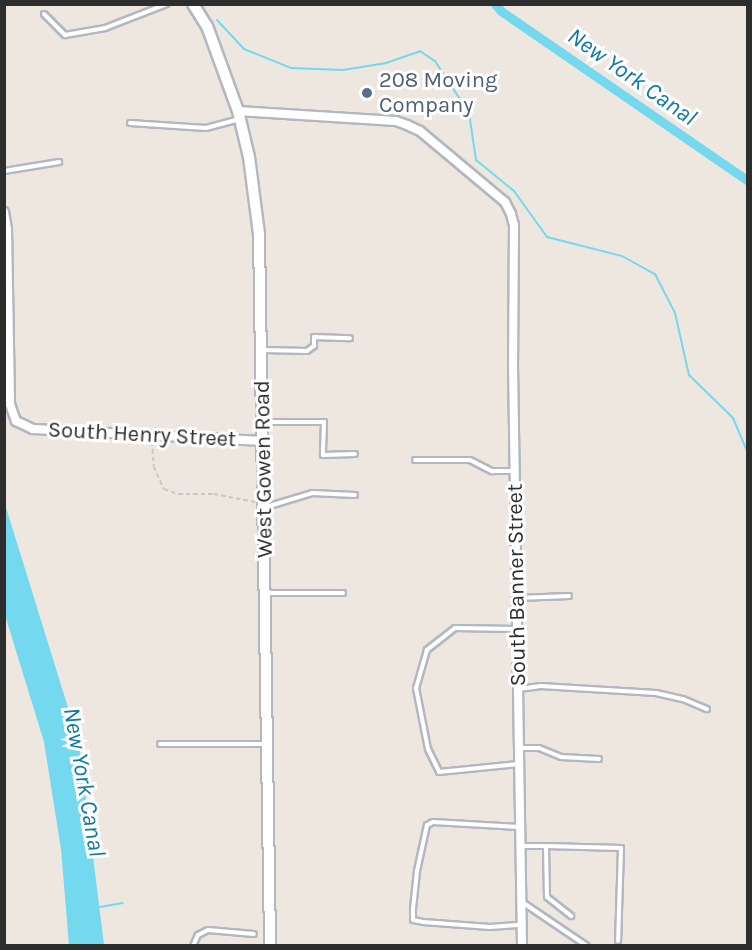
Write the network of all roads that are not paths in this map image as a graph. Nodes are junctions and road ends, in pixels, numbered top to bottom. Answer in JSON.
{"nodes":[{"id":1,"x":167,"y":4,"type":"edge"},
{"id":2,"x":193,"y":4,"type":"edge"},
{"id":3,"x":161,"y":6,"type":"edge"},
{"id":4,"x":44,"y":14,"type":"dead end"},
{"id":5,"x":238,"y":115,"type":"junction"},
{"id":6,"x":130,"y":123,"type":"dead end"},
{"id":7,"x":58,"y":162,"type":"dead end"},
{"id":8,"x":4,"y":171,"type":"edge"},
{"id":9,"x":4,"y":212,"type":"edge"},
{"id":10,"x":350,"y":338,"type":"dead end"},
{"id":11,"x":263,"y":350,"type":"junction"},
{"id":12,"x":264,"y":422,"type":"junction"},
{"id":13,"x":264,"y":441,"type":"junction"},
{"id":14,"x":355,"y":454,"type":"dead end"},
{"id":15,"x":415,"y":460,"type":"dead end"},
{"id":16,"x":515,"y":471,"type":"junction"},
{"id":17,"x":355,"y":495,"type":"dead end"},
{"id":18,"x":265,"y":505,"type":"junction"},
{"id":19,"x":266,"y":592,"type":"junction"},
{"id":20,"x":343,"y":593,"type":"dead end"},
{"id":21,"x":568,"y":596,"type":"dead end"},
{"id":22,"x":517,"y":598,"type":"junction"},
{"id":23,"x":517,"y":629,"type":"junction"},
{"id":24,"x":518,"y":689,"type":"junction"},
{"id":25,"x":707,"y":709,"type":"dead end"},
{"id":26,"x":160,"y":744,"type":"dead end"},
{"id":27,"x":268,"y":744,"type":"junction"},
{"id":28,"x":519,"y":748,"type":"junction"},
{"id":29,"x":599,"y":759,"type":"dead end"},
{"id":30,"x":519,"y":764,"type":"junction"},
{"id":31,"x":520,"y":827,"type":"junction"},
{"id":32,"x":520,"y":846,"type":"junction"},
{"id":33,"x":546,"y":846,"type":"junction"},
{"id":34,"x":521,"y":902,"type":"junction"},
{"id":35,"x":571,"y":916,"type":"dead end"},
{"id":36,"x":522,"y":925,"type":"junction"},
{"id":37,"x":254,"y":934,"type":"dead end"},
{"id":38,"x":618,"y":941,"type":"dead end"},
{"id":39,"x":194,"y":945,"type":"edge"},
{"id":40,"x":270,"y":945,"type":"edge"},
{"id":41,"x":522,"y":945,"type":"edge"},
{"id":42,"x":587,"y":945,"type":"edge"}],
"edges":[{"from":1,"to":3,"type":"lane"},
{"from":2,"to":5,"type":"street","name":"West Gowen Road"},
{"from":3,"to":4,"type":"lane"},
{"from":5,"to":6,"type":"lane"},
{"from":5,"to":11,"type":"street","name":"West Gowen Road"},
{"from":5,"to":16,"type":"street","name":"South Banner Street"},
{"from":7,"to":8,"type":"lane"},
{"from":9,"to":13,"type":"street","name":"South Henry Street"},
{"from":10,"to":11,"type":"lane"},
{"from":11,"to":12,"type":"street","name":"West Gowen Road"},
{"from":12,"to":13,"type":"street","name":"West Gowen Road"},
{"from":12,"to":14,"type":"lane"},
{"from":13,"to":18,"type":"street","name":"West Gowen Road"},
{"from":15,"to":16,"type":"lane"},
{"from":16,"to":22,"type":"street","name":"South Banner Street"},
{"from":17,"to":18,"type":"lane"},
{"from":18,"to":19,"type":"street","name":"West Gowen Road"},
{"from":19,"to":20,"type":"lane"},
{"from":19,"to":27,"type":"street","name":"West Gowen Road"},
{"from":21,"to":22,"type":"lane"},
{"from":22,"to":23,"type":"street","name":"South Banner Street"},
{"from":23,"to":24,"type":"street","name":"South Banner Street"},
{"from":23,"to":30,"type":"lane"},
{"from":24,"to":25,"type":"lane"},
{"from":24,"to":28,"type":"street","name":"South Banner Street"},
{"from":26,"to":27,"type":"lane"},
{"from":27,"to":40,"type":"street","name":"West Gowen Road"},
{"from":28,"to":29,"type":"lane"},
{"from":28,"to":30,"type":"street","name":"South Banner Street"},
{"from":30,"to":31,"type":"street","name":"South Banner Street"},
{"from":31,"to":32,"type":"street","name":"South Banner Street"},
{"from":31,"to":36,"type":"lane"},
{"from":32,"to":33,"type":"lane"},
{"from":32,"to":34,"type":"street","name":"South Banner Street"},
{"from":33,"to":35,"type":"lane"},
{"from":33,"to":38,"type":"lane"},
{"from":34,"to":36,"type":"street","name":"South Banner Street"},
{"from":34,"to":42,"type":"lane"},
{"from":36,"to":41,"type":"street","name":"South Banner Street"},
{"from":37,"to":39,"type":"lane"}]}
